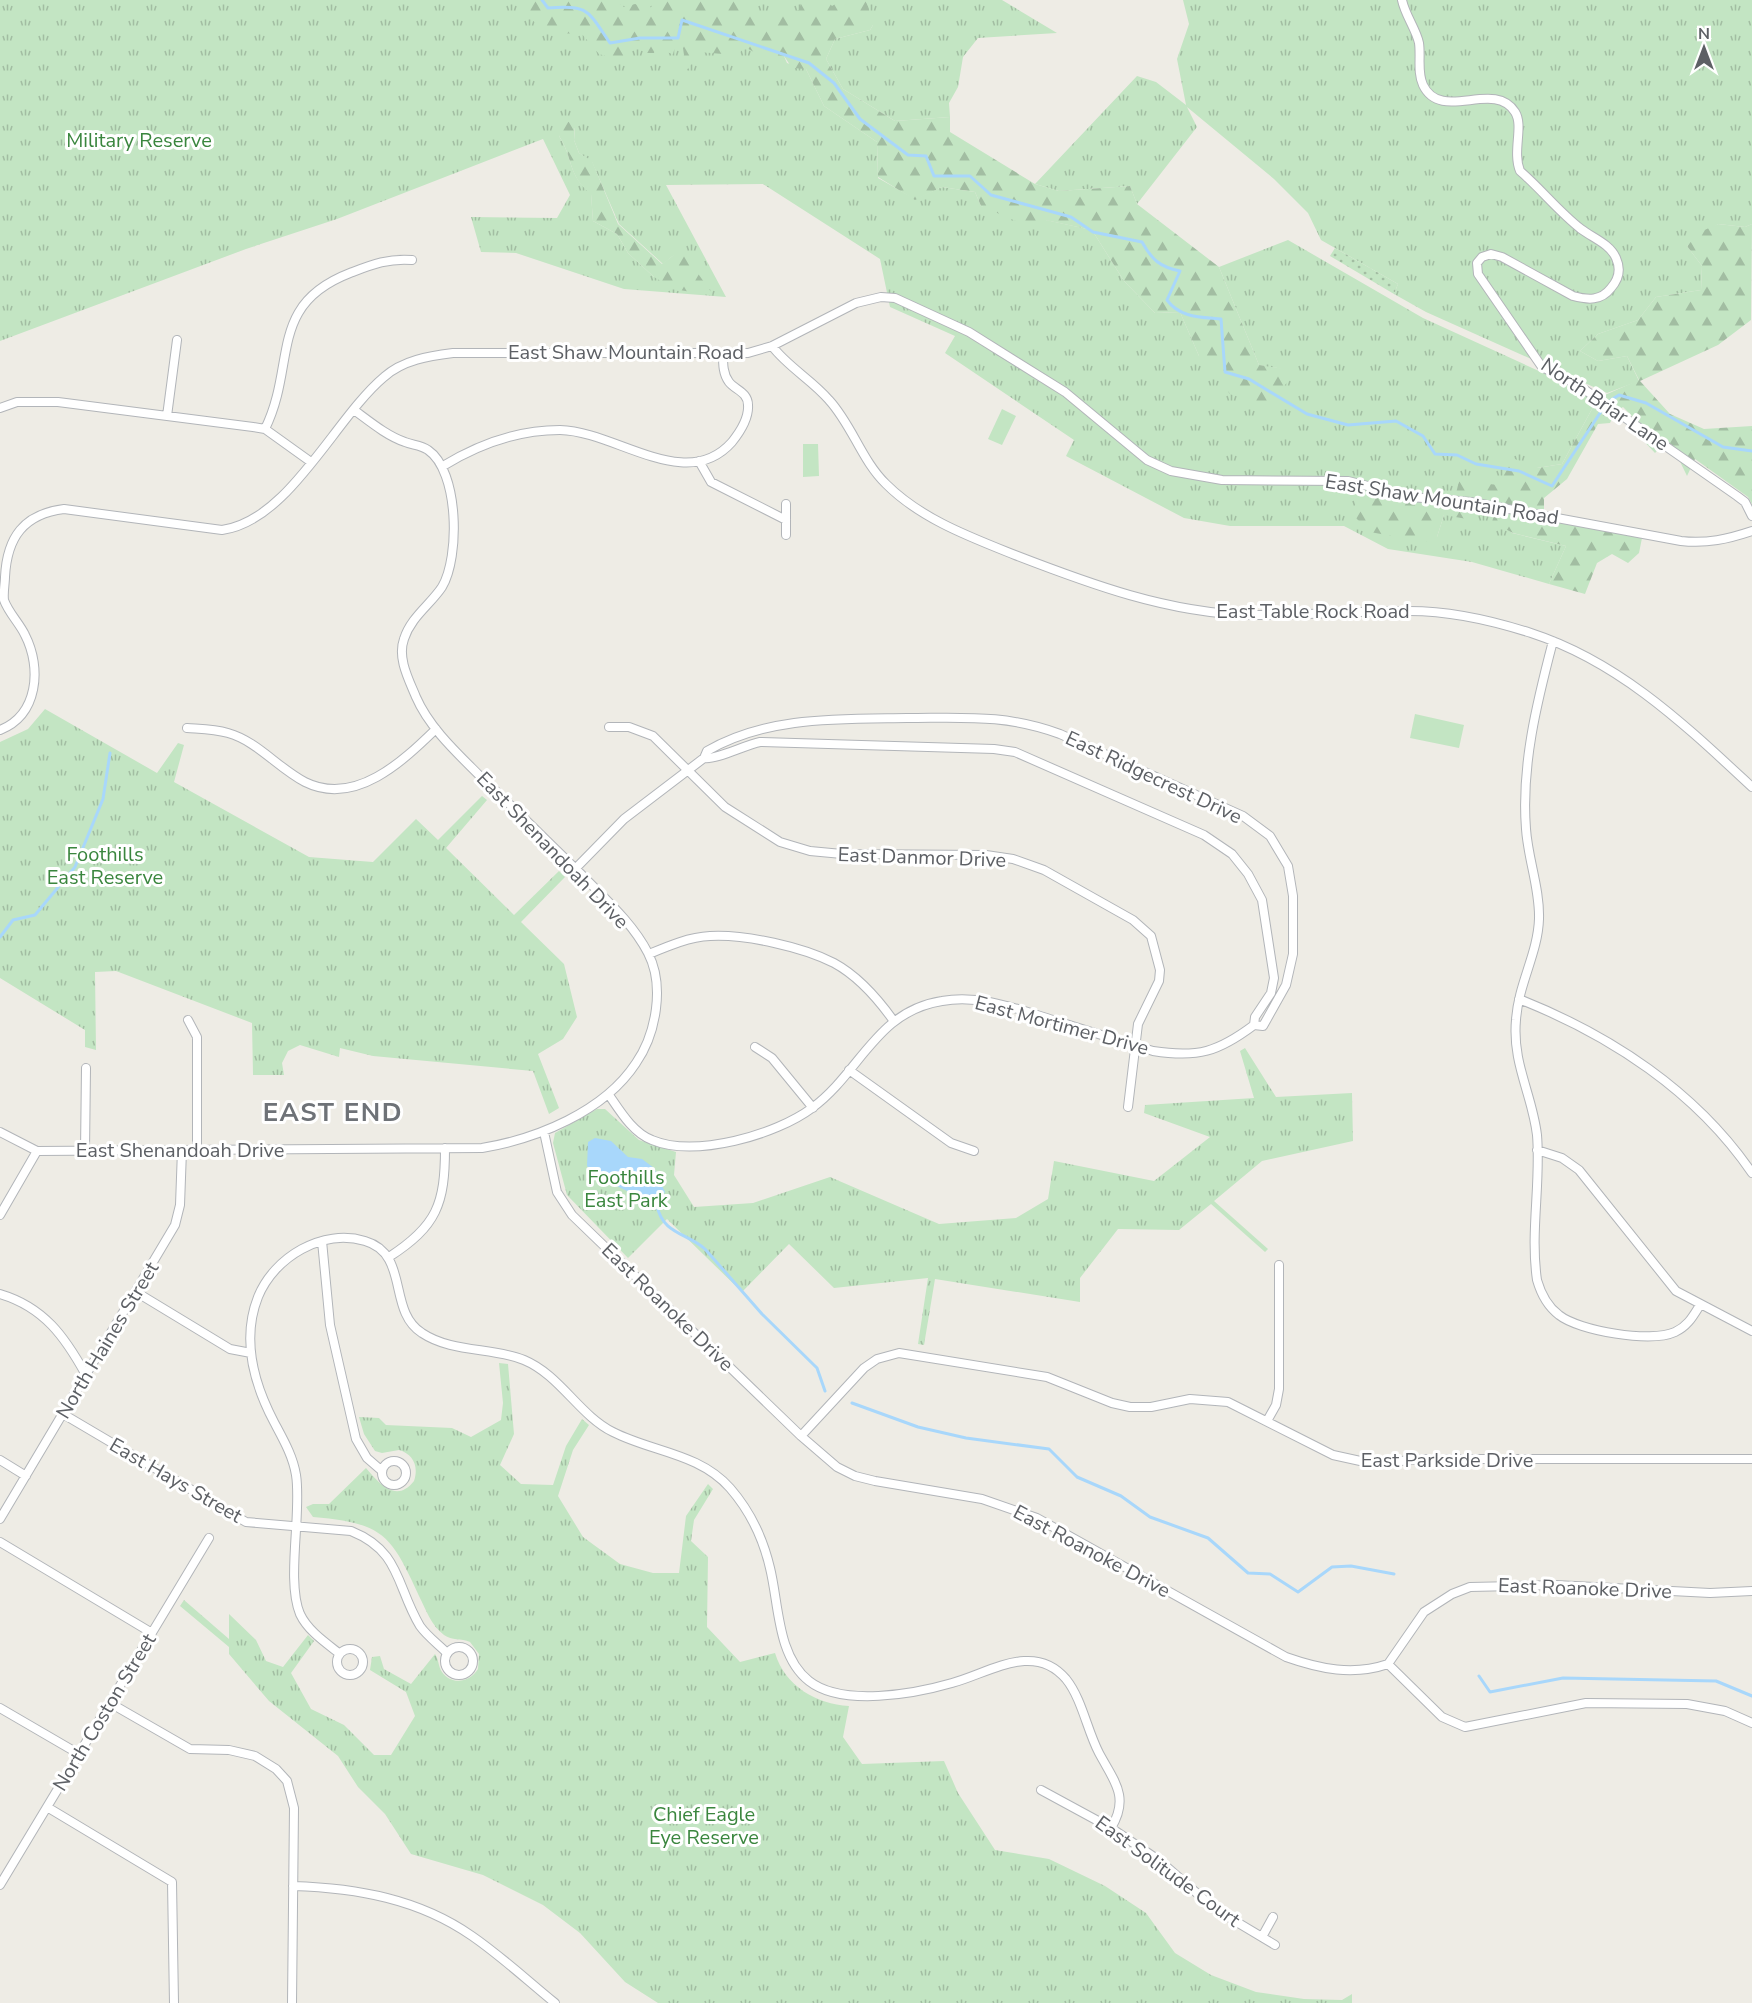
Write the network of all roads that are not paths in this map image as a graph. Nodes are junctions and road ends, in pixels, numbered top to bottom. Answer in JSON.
{"nodes":[{"id":1,"x":1402,"y":0,"type":"edge"},
{"id":2,"x":412,"y":260,"type":"dead end"},
{"id":3,"x":177,"y":340,"type":"dead end"},
{"id":4,"x":772,"y":346,"type":"junction"},
{"id":5,"x":723,"y":355,"type":"junction"},
{"id":6,"x":0,"y":408,"type":"edge"},
{"id":7,"x":354,"y":410,"type":"junction"},
{"id":8,"x":167,"y":416,"type":"junction"},
{"id":9,"x":265,"y":429,"type":"junction"},
{"id":10,"x":699,"y":461,"type":"junction"},
{"id":11,"x":311,"y":462,"type":"junction"},
{"id":12,"x":443,"y":466,"type":"junction"},
{"id":13,"x":786,"y":504,"type":"dead end"},
{"id":14,"x":1752,"y":516,"type":"edge"},
{"id":15,"x":786,"y":520,"type":"junction"},
{"id":16,"x":1752,"y":531,"type":"edge"},
{"id":17,"x":786,"y":535,"type":"dead end"},
{"id":18,"x":4,"y":552,"type":"edge"},
{"id":19,"x":3,"y":603,"type":"edge"},
{"id":20,"x":1553,"y":641,"type":"junction"},
{"id":21,"x":609,"y":727,"type":"dead end"},
{"id":22,"x":187,"y":728,"type":"dead end"},
{"id":23,"x":436,"y":729,"type":"junction"},
{"id":24,"x":0,"y":730,"type":"edge"},
{"id":25,"x":704,"y":758,"type":"junction"},
{"id":26,"x":688,"y":770,"type":"junction"},
{"id":27,"x":1752,"y":787,"type":"edge"},
{"id":28,"x":575,"y":869,"type":"junction"},
{"id":29,"x":649,"y":954,"type":"junction"},
{"id":30,"x":1519,"y":999,"type":"junction"},
{"id":31,"x":188,"y":1020,"type":"dead end"},
{"id":32,"x":893,"y":1020,"type":"junction"},
{"id":33,"x":1254,"y":1025,"type":"junction"},
{"id":34,"x":1137,"y":1046,"type":"junction"},
{"id":35,"x":755,"y":1047,"type":"dead end"},
{"id":36,"x":86,"y":1068,"type":"dead end"},
{"id":37,"x":849,"y":1070,"type":"junction"},
{"id":38,"x":609,"y":1095,"type":"junction"},
{"id":39,"x":1128,"y":1107,"type":"dead end"},
{"id":40,"x":813,"y":1108,"type":"junction"},
{"id":41,"x":0,"y":1132,"type":"edge"},
{"id":42,"x":544,"y":1132,"type":"junction"},
{"id":43,"x":445,"y":1148,"type":"junction"},
{"id":44,"x":182,"y":1150,"type":"junction"},
{"id":45,"x":197,"y":1150,"type":"junction"},
{"id":46,"x":1537,"y":1150,"type":"junction"},
{"id":47,"x":37,"y":1151,"type":"junction"},
{"id":48,"x":85,"y":1151,"type":"junction"},
{"id":49,"x":974,"y":1151,"type":"dead end"},
{"id":50,"x":1752,"y":1173,"type":"edge"},
{"id":51,"x":0,"y":1215,"type":"edge"},
{"id":52,"x":322,"y":1241,"type":"junction"},
{"id":53,"x":389,"y":1257,"type":"junction"},
{"id":54,"x":1279,"y":1265,"type":"dead end"},
{"id":55,"x":136,"y":1292,"type":"junction"},
{"id":56,"x":0,"y":1294,"type":"edge"},
{"id":57,"x":1700,"y":1305,"type":"junction"},
{"id":58,"x":1752,"y":1331,"type":"edge"},
{"id":59,"x":251,"y":1353,"type":"junction"},
{"id":60,"x":86,"y":1375,"type":"junction"},
{"id":61,"x":63,"y":1414,"type":"junction"},
{"id":62,"x":1267,"y":1421,"type":"junction"},
{"id":63,"x":801,"y":1436,"type":"junction"},
{"id":64,"x":1752,"y":1459,"type":"edge"},
{"id":65,"x":0,"y":1460,"type":"edge"},
{"id":66,"x":382,"y":1471,"type":"dead end"},
{"id":67,"x":26,"y":1476,"type":"junction"},
{"id":68,"x":0,"y":1519,"type":"edge"},
{"id":69,"x":296,"y":1527,"type":"junction"},
{"id":70,"x":209,"y":1538,"type":"dead end"},
{"id":71,"x":0,"y":1542,"type":"edge"},
{"id":72,"x":1752,"y":1592,"type":"edge"},
{"id":73,"x":152,"y":1633,"type":"junction"},
{"id":74,"x":447,"y":1653,"type":"dead end"},
{"id":75,"x":340,"y":1654,"type":"dead end"},
{"id":76,"x":1388,"y":1664,"type":"junction"},
{"id":77,"x":110,"y":1703,"type":"junction"},
{"id":78,"x":0,"y":1708,"type":"edge"},
{"id":79,"x":1752,"y":1723,"type":"edge"},
{"id":80,"x":79,"y":1754,"type":"junction"},
{"id":81,"x":1041,"y":1790,"type":"dead end"},
{"id":82,"x":47,"y":1807,"type":"junction"},
{"id":83,"x":1111,"y":1828,"type":"junction"},
{"id":84,"x":3,"y":1873,"type":"edge"},
{"id":85,"x":0,"y":1885,"type":"edge"},
{"id":86,"x":293,"y":1886,"type":"junction"},
{"id":87,"x":1273,"y":1917,"type":"dead end"},
{"id":88,"x":1262,"y":1937,"type":"junction"},
{"id":89,"x":1275,"y":1945,"type":"dead end"},
{"id":90,"x":174,"y":2003,"type":"edge"},
{"id":91,"x":292,"y":2003,"type":"edge"},
{"id":92,"x":555,"y":2003,"type":"edge"}],
"edges":[{"from":1,"to":14,"type":"street","name":"North Briar Lane"},
{"from":2,"to":9,"type":"street"},
{"from":3,"to":8,"type":"street"},
{"from":4,"to":5,"type":"street","name":"East Shaw Mountain Road"},
{"from":4,"to":16,"type":"street","name":"East Shaw Mountain Road"},
{"from":4,"to":20,"type":"street","name":"East Table Rock Road"},
{"from":5,"to":7,"type":"street","name":"East Shaw Mountain Road"},
{"from":5,"to":10,"type":"street"},
{"from":6,"to":8,"type":"street"},
{"from":7,"to":11,"type":"street","name":"East Shaw Mountain Road"},
{"from":7,"to":12,"type":"street"},
{"from":8,"to":9,"type":"street"},
{"from":9,"to":11,"type":"street"},
{"from":10,"to":12,"type":"street"},
{"from":10,"to":15,"type":"street"},
{"from":11,"to":18,"type":"street","name":"East Shaw Mountain Road"},
{"from":12,"to":23,"type":"street","name":"East Shenandoah Drive"},
{"from":13,"to":15,"type":"street"},
{"from":15,"to":17,"type":"street"},
{"from":18,"to":19,"type":"street","name":"East Shaw Mountain Road"},
{"from":19,"to":24,"type":"street","name":"East Shaw Mountain Road"},
{"from":20,"to":27,"type":"street","name":"East Table Rock Road"},
{"from":20,"to":30,"type":"street"},
{"from":21,"to":26,"type":"street","name":"East Danmor Drive"},
{"from":22,"to":23,"type":"street"},
{"from":23,"to":28,"type":"street","name":"East Shenandoah Drive"},
{"from":25,"to":26,"type":"street","name":"East Ridgecrest Drive"},
{"from":25,"to":33,"type":"street","name":"East Ridgecrest Drive"},
{"from":25,"to":33,"type":"street","name":"East Ridgecrest Drive"},
{"from":26,"to":28,"type":"street","name":"East Ridgecrest Drive"},
{"from":26,"to":34,"type":"street","name":"East Danmor Drive"},
{"from":28,"to":29,"type":"street","name":"East Shenandoah Drive"},
{"from":29,"to":32,"type":"street"},
{"from":29,"to":38,"type":"street","name":"East Shenandoah Drive"},
{"from":30,"to":46,"type":"street"},
{"from":30,"to":50,"type":"street"},
{"from":31,"to":45,"type":"street"},
{"from":32,"to":34,"type":"street","name":"East Mortimer Drive"},
{"from":32,"to":37,"type":"street","name":"East Mortimer Drive"},
{"from":33,"to":34,"type":"street","name":"East Mortimer Drive"},
{"from":34,"to":39,"type":"street","name":"East Danmor Drive"},
{"from":35,"to":40,"type":"street"},
{"from":36,"to":48,"type":"street"},
{"from":37,"to":40,"type":"street","name":"East Mortimer Drive"},
{"from":37,"to":49,"type":"street"},
{"from":38,"to":40,"type":"street","name":"East Mortimer Drive"},
{"from":38,"to":42,"type":"street","name":"East Shenandoah Drive"},
{"from":41,"to":47,"type":"street","name":"East Shenandoah Drive"},
{"from":42,"to":43,"type":"street","name":"East Shenandoah Drive"},
{"from":42,"to":63,"type":"street","name":"East Roanoke Drive"},
{"from":43,"to":45,"type":"street","name":"East Shenandoah Drive"},
{"from":43,"to":53,"type":"street"},
{"from":44,"to":45,"type":"street","name":"East Shenandoah Drive"},
{"from":44,"to":48,"type":"street","name":"East Shenandoah Drive"},
{"from":44,"to":55,"type":"street","name":"North Haines Street"},
{"from":46,"to":57,"type":"street"},
{"from":46,"to":57,"type":"street"},
{"from":47,"to":48,"type":"street","name":"East Shenandoah Drive"},
{"from":47,"to":51,"type":"street"},
{"from":52,"to":53,"type":"street"},
{"from":52,"to":59,"type":"street"},
{"from":52,"to":66,"type":"street"},
{"from":53,"to":83,"type":"street"},
{"from":54,"to":62,"type":"street"},
{"from":55,"to":59,"type":"street"},
{"from":55,"to":60,"type":"street","name":"North Haines Street"},
{"from":56,"to":60,"type":"street"},
{"from":57,"to":58,"type":"street"},
{"from":59,"to":69,"type":"street"},
{"from":60,"to":61,"type":"street","name":"North Haines Street"},
{"from":61,"to":67,"type":"street","name":"North Haines Street"},
{"from":61,"to":69,"type":"street","name":"East Hays Street"},
{"from":62,"to":63,"type":"street","name":"East Parkside Drive"},
{"from":62,"to":64,"type":"street","name":"East Parkside Drive"},
{"from":63,"to":76,"type":"street","name":"East Roanoke Drive"},
{"from":65,"to":67,"type":"street"},
{"from":67,"to":68,"type":"street","name":"North Haines Street"},
{"from":69,"to":74,"type":"street","name":"East Hays Street"},
{"from":69,"to":75,"type":"street"},
{"from":70,"to":73,"type":"street","name":"North Coston Street"},
{"from":71,"to":73,"type":"street"},
{"from":72,"to":76,"type":"street","name":"East Roanoke Drive"},
{"from":73,"to":77,"type":"street","name":"North Coston Street"},
{"from":76,"to":79,"type":"street"},
{"from":77,"to":80,"type":"street","name":"North Coston Street"},
{"from":77,"to":86,"type":"street"},
{"from":78,"to":80,"type":"street"},
{"from":80,"to":82,"type":"street","name":"North Coston Street"},
{"from":81,"to":83,"type":"street","name":"East Solitude Court"},
{"from":82,"to":84,"type":"street","name":"North Coston Street"},
{"from":82,"to":90,"type":"street"},
{"from":83,"to":88,"type":"street","name":"East Solitude Court"},
{"from":84,"to":85,"type":"street","name":"North Coston Street"},
{"from":86,"to":91,"type":"street"},
{"from":86,"to":92,"type":"street"},
{"from":87,"to":88,"type":"street","name":"East Solitude Court"},
{"from":88,"to":89,"type":"street","name":"East Solitude Court"}]}
